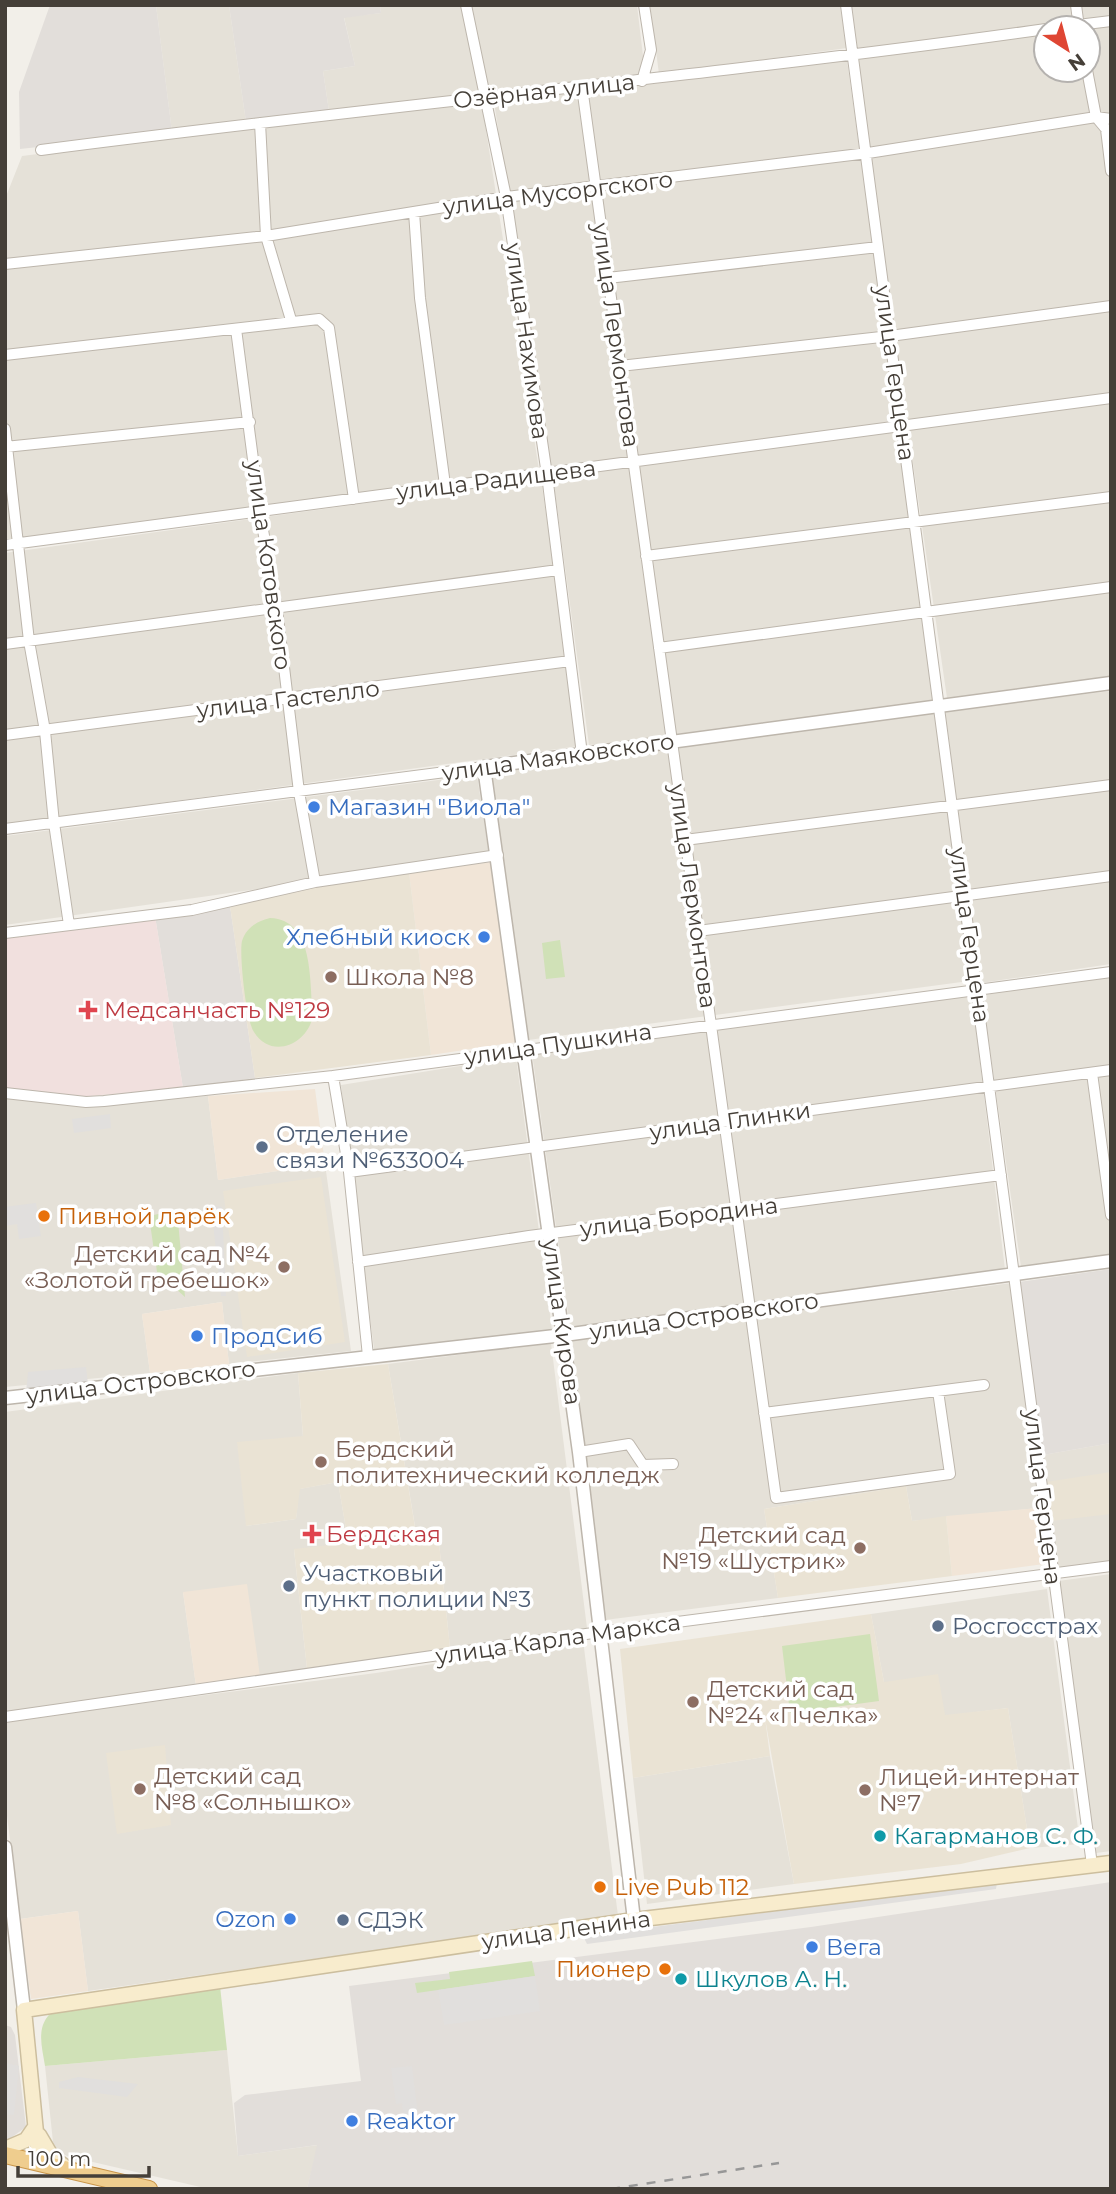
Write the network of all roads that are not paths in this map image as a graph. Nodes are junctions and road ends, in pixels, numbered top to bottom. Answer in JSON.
{"nodes":[{"id":1,"x":466,"y":5,"type":"edge"},
{"id":2,"x":644,"y":5,"type":"edge"},
{"id":3,"x":846,"y":5,"type":"edge"},
{"id":4,"x":1032,"y":31,"type":"edge"},
{"id":5,"x":853,"y":56,"type":"junction"},
{"id":6,"x":642,"y":81,"type":"junction"},
{"id":7,"x":1090,"y":84,"type":"edge"},
{"id":8,"x":582,"y":87,"type":"junction"},
{"id":9,"x":486,"y":96,"type":"junction"},
{"id":10,"x":1097,"y":117,"type":"junction"},
{"id":11,"x":1111,"y":119,"type":"edge"},
{"id":12,"x":260,"y":123,"type":"junction"},
{"id":13,"x":41,"y":150,"type":"dead end"},
{"id":14,"x":868,"y":153,"type":"junction"},
{"id":15,"x":1111,"y":171,"type":"edge"},
{"id":16,"x":596,"y":188,"type":"junction"},
{"id":17,"x":506,"y":197,"type":"junction"},
{"id":18,"x":414,"y":212,"type":"junction"},
{"id":19,"x":266,"y":236,"type":"junction"},
{"id":20,"x":878,"y":247,"type":"junction"},
{"id":21,"x":5,"y":264,"type":"edge"},
{"id":22,"x":608,"y":278,"type":"junction"},
{"id":23,"x":1111,"y":306,"type":"edge"},
{"id":24,"x":291,"y":320,"type":"junction"},
{"id":25,"x":236,"y":330,"type":"junction"},
{"id":26,"x":890,"y":336,"type":"junction"},
{"id":27,"x":5,"y":355,"type":"edge"},
{"id":28,"x":620,"y":366,"type":"junction"},
{"id":29,"x":1111,"y":398,"type":"edge"},
{"id":30,"x":250,"y":422,"type":"junction"},
{"id":31,"x":902,"y":425,"type":"junction"},
{"id":32,"x":5,"y":429,"type":"edge"},
{"id":33,"x":6,"y":447,"type":"edge"},
{"id":34,"x":634,"y":462,"type":"junction"},
{"id":35,"x":547,"y":475,"type":"junction"},
{"id":36,"x":445,"y":485,"type":"junction"},
{"id":37,"x":1111,"y":497,"type":"edge"},
{"id":38,"x":354,"y":499,"type":"junction"},
{"id":39,"x":260,"y":513,"type":"junction"},
{"id":40,"x":915,"y":521,"type":"junction"},
{"id":41,"x":18,"y":544,"type":"junction"},
{"id":42,"x":5,"y":545,"type":"edge"},
{"id":43,"x":646,"y":556,"type":"junction"},
{"id":44,"x":558,"y":570,"type":"junction"},
{"id":45,"x":1111,"y":587,"type":"edge"},
{"id":46,"x":277,"y":609,"type":"junction"},
{"id":47,"x":927,"y":611,"type":"junction"},
{"id":48,"x":29,"y":642,"type":"junction"},
{"id":49,"x":5,"y":644,"type":"edge"},
{"id":50,"x":659,"y":648,"type":"junction"},
{"id":51,"x":570,"y":662,"type":"junction"},
{"id":52,"x":1111,"y":683,"type":"edge"},
{"id":53,"x":287,"y":699,"type":"junction"},
{"id":54,"x":940,"y":705,"type":"junction"},
{"id":55,"x":45,"y":730,"type":"junction"},
{"id":56,"x":5,"y":735,"type":"edge"},
{"id":57,"x":672,"y":742,"type":"junction"},
{"id":58,"x":582,"y":754,"type":"junction"},
{"id":59,"x":484,"y":767,"type":"junction"},
{"id":60,"x":1111,"y":785,"type":"edge"},
{"id":61,"x":299,"y":792,"type":"junction"},
{"id":62,"x":953,"y":805,"type":"junction"},
{"id":63,"x":54,"y":822,"type":"junction"},
{"id":64,"x":5,"y":829,"type":"edge"},
{"id":65,"x":685,"y":840,"type":"junction"},
{"id":66,"x":498,"y":855,"type":"junction"},
{"id":67,"x":1111,"y":876,"type":"edge"},
{"id":68,"x":315,"y":883,"type":"junction"},
{"id":69,"x":964,"y":896,"type":"junction"},
{"id":70,"x":69,"y":925,"type":"junction"},
{"id":71,"x":698,"y":931,"type":"junction"},
{"id":72,"x":5,"y":933,"type":"edge"},
{"id":73,"x":1111,"y":972,"type":"edge"},
{"id":74,"x":977,"y":989,"type":"junction"},
{"id":75,"x":711,"y":1024,"type":"junction"},
{"id":76,"x":523,"y":1048,"type":"junction"},
{"id":77,"x":1111,"y":1070,"type":"edge"},
{"id":78,"x":1092,"y":1073,"type":"junction"},
{"id":79,"x":333,"y":1076,"type":"junction"},
{"id":80,"x":989,"y":1086,"type":"junction"},
{"id":81,"x":5,"y":1093,"type":"edge"},
{"id":82,"x":724,"y":1122,"type":"junction"},
{"id":83,"x":537,"y":1147,"type":"junction"},
{"id":84,"x":349,"y":1172,"type":"junction"},
{"id":85,"x":1001,"y":1175,"type":"junction"},
{"id":86,"x":736,"y":1209,"type":"junction"},
{"id":87,"x":1111,"y":1215,"type":"edge"},
{"id":88,"x":550,"y":1234,"type":"junction"},
{"id":89,"x":1111,"y":1261,"type":"edge"},
{"id":90,"x":358,"y":1262,"type":"junction"},
{"id":91,"x":1014,"y":1275,"type":"junction"},
{"id":92,"x":750,"y":1310,"type":"junction"},
{"id":93,"x":564,"y":1335,"type":"junction"},
{"id":94,"x":368,"y":1356,"type":"junction"},
{"id":95,"x":984,"y":1385,"type":"dead end"},
{"id":96,"x":938,"y":1391,"type":"junction"},
{"id":97,"x":5,"y":1398,"type":"edge"},
{"id":98,"x":764,"y":1413,"type":"junction"},
{"id":99,"x":579,"y":1452,"type":"junction"},
{"id":100,"x":673,"y":1464,"type":"dead end"},
{"id":101,"x":1111,"y":1566,"type":"edge"},
{"id":102,"x":1053,"y":1574,"type":"junction"},
{"id":103,"x":600,"y":1632,"type":"junction"},
{"id":104,"x":5,"y":1717,"type":"edge"},
{"id":105,"x":5,"y":1847,"type":"edge"},
{"id":106,"x":1111,"y":1863,"type":"edge"},
{"id":107,"x":1092,"y":1865,"type":"junction"},
{"id":108,"x":634,"y":1920,"type":"junction"},
{"id":109,"x":23,"y":2010,"type":"junction"},
{"id":110,"x":35,"y":2127,"type":"junction"},
{"id":111,"x":5,"y":2149,"type":"edge"},
{"id":112,"x":5,"y":2155,"type":"edge"},
{"id":113,"x":39,"y":2163,"type":"junction"},
{"id":114,"x":70,"y":2170,"type":"junction"},
{"id":115,"x":149,"y":2189,"type":"edge"}],
"edges":[{"from":1,"to":9,"type":"street","name":"улица Нахимова"},
{"from":2,"to":6,"type":"street"},
{"from":3,"to":5,"type":"street","name":"улица Герцена"},
{"from":4,"to":5,"type":"street","name":"Озёрная улица"},
{"from":5,"to":6,"type":"street","name":"Озёрная улица"},
{"from":5,"to":14,"type":"street","name":"улица Герцена"},
{"from":6,"to":8,"type":"street","name":"Озёрная улица"},
{"from":7,"to":10,"type":"street"},
{"from":8,"to":9,"type":"street","name":"Озёрная улица"},
{"from":8,"to":16,"type":"street","name":"улица Лермонтова"},
{"from":9,"to":12,"type":"street","name":"Озёрная улица"},
{"from":9,"to":17,"type":"street","name":"улица Нахимова"},
{"from":10,"to":11,"type":"street","name":"улица Мусоргского"},
{"from":10,"to":14,"type":"street","name":"улица Мусоргского"},
{"from":10,"to":15,"type":"street"},
{"from":12,"to":13,"type":"street","name":"Озёрная улица"},
{"from":12,"to":19,"type":"street"},
{"from":14,"to":16,"type":"street","name":"улица Мусоргского"},
{"from":14,"to":20,"type":"street","name":"улица Герцена"},
{"from":16,"to":17,"type":"street","name":"улица Мусоргского"},
{"from":16,"to":22,"type":"street","name":"улица Лермонтова"},
{"from":17,"to":18,"type":"street","name":"улица Мусоргского"},
{"from":17,"to":35,"type":"street","name":"улица Нахимова"},
{"from":18,"to":19,"type":"street","name":"улица Мусоргского"},
{"from":18,"to":36,"type":"street"},
{"from":19,"to":21,"type":"street","name":"улица Мусоргского"},
{"from":19,"to":24,"type":"street"},
{"from":20,"to":22,"type":"street"},
{"from":20,"to":26,"type":"street","name":"улица Герцена"},
{"from":22,"to":28,"type":"street","name":"улица Лермонтова"},
{"from":23,"to":26,"type":"street"},
{"from":24,"to":25,"type":"street"},
{"from":24,"to":38,"type":"street"},
{"from":25,"to":27,"type":"street"},
{"from":25,"to":30,"type":"street","name":"улица Котовского"},
{"from":26,"to":28,"type":"street"},
{"from":26,"to":31,"type":"street","name":"улица Герцена"},
{"from":28,"to":34,"type":"street","name":"улица Лермонтова"},
{"from":29,"to":31,"type":"street","name":"улица Радищева"},
{"from":30,"to":33,"type":"street"},
{"from":30,"to":39,"type":"street","name":"улица Котовского"},
{"from":31,"to":34,"type":"street","name":"улица Радищева"},
{"from":31,"to":40,"type":"street","name":"улица Герцена"},
{"from":32,"to":33,"type":"street"},
{"from":33,"to":41,"type":"street"},
{"from":34,"to":35,"type":"street","name":"улица Радищева"},
{"from":34,"to":43,"type":"street","name":"улица Лермонтова"},
{"from":35,"to":36,"type":"street","name":"улица Радищева"},
{"from":35,"to":44,"type":"street","name":"улица Нахимова"},
{"from":36,"to":38,"type":"street","name":"улица Радищева"},
{"from":37,"to":40,"type":"street"},
{"from":38,"to":39,"type":"street","name":"улица Радищева"},
{"from":39,"to":41,"type":"street","name":"улица Радищева"},
{"from":39,"to":46,"type":"street","name":"улица Котовского"},
{"from":40,"to":43,"type":"street"},
{"from":40,"to":47,"type":"street","name":"улица Герцена"},
{"from":41,"to":42,"type":"street","name":"улица Радищева"},
{"from":41,"to":48,"type":"street"},
{"from":43,"to":50,"type":"street","name":"улица Лермонтова"},
{"from":44,"to":46,"type":"street"},
{"from":44,"to":51,"type":"street","name":"улица Нахимова"},
{"from":45,"to":47,"type":"street"},
{"from":46,"to":48,"type":"street"},
{"from":46,"to":53,"type":"street","name":"улица Котовского"},
{"from":47,"to":50,"type":"street"},
{"from":47,"to":54,"type":"street","name":"улица Герцена"},
{"from":48,"to":49,"type":"street"},
{"from":48,"to":55,"type":"street"},
{"from":50,"to":57,"type":"street","name":"улица Лермонтова"},
{"from":51,"to":53,"type":"street","name":"улица Гастелло"},
{"from":51,"to":58,"type":"street","name":"улица Нахимова"},
{"from":52,"to":54,"type":"street","name":"улица Маяковского"},
{"from":53,"to":55,"type":"street","name":"улица Гастелло"},
{"from":53,"to":61,"type":"street","name":"улица Котовского"},
{"from":54,"to":57,"type":"street","name":"улица Маяковского"},
{"from":54,"to":62,"type":"street","name":"улица Герцена"},
{"from":55,"to":56,"type":"street","name":"улица Гастелло"},
{"from":55,"to":63,"type":"street"},
{"from":57,"to":58,"type":"street","name":"улица Маяковского"},
{"from":57,"to":65,"type":"street","name":"улица Лермонтова"},
{"from":58,"to":59,"type":"street","name":"улица Маяковского"},
{"from":59,"to":61,"type":"street","name":"улица Маяковского"},
{"from":59,"to":66,"type":"street","name":"улица Кирова"},
{"from":60,"to":62,"type":"street"},
{"from":61,"to":63,"type":"street","name":"улица Маяковского"},
{"from":61,"to":68,"type":"street","name":"улица Котовского"},
{"from":62,"to":65,"type":"street"},
{"from":62,"to":69,"type":"street","name":"улица Герцена"},
{"from":63,"to":64,"type":"street","name":"улица Маяковского"},
{"from":63,"to":70,"type":"street"},
{"from":65,"to":71,"type":"street","name":"улица Лермонтова"},
{"from":66,"to":68,"type":"street"},
{"from":66,"to":76,"type":"street","name":"улица Кирова"},
{"from":67,"to":69,"type":"street"},
{"from":68,"to":70,"type":"street"},
{"from":69,"to":71,"type":"street"},
{"from":69,"to":74,"type":"street","name":"улица Герцена"},
{"from":70,"to":72,"type":"street"},
{"from":71,"to":75,"type":"street","name":"улица Лермонтова"},
{"from":73,"to":74,"type":"street","name":"улица Пушкина"},
{"from":74,"to":75,"type":"street","name":"улица Пушкина"},
{"from":74,"to":80,"type":"street","name":"улица Герцена"},
{"from":75,"to":76,"type":"street","name":"улица Пушкина"},
{"from":75,"to":82,"type":"street","name":"улица Лермонтова"},
{"from":76,"to":79,"type":"street","name":"улица Пушкина"},
{"from":76,"to":83,"type":"street","name":"улица Кирова"},
{"from":77,"to":78,"type":"street","name":"улица Глинки"},
{"from":78,"to":80,"type":"street","name":"улица Глинки"},
{"from":78,"to":87,"type":"street"},
{"from":79,"to":81,"type":"street","name":"улица Пушкина"},
{"from":79,"to":84,"type":"street"},
{"from":80,"to":82,"type":"street","name":"улица Глинки"},
{"from":80,"to":85,"type":"street","name":"улица Герцена"},
{"from":82,"to":83,"type":"street","name":"улица Глинки"},
{"from":82,"to":86,"type":"street","name":"улица Лермонтова"},
{"from":83,"to":84,"type":"street","name":"улица Глинки"},
{"from":83,"to":88,"type":"street","name":"улица Кирова"},
{"from":84,"to":90,"type":"street"},
{"from":85,"to":86,"type":"street","name":"улица Бородина"},
{"from":85,"to":91,"type":"street","name":"улица Герцена"},
{"from":86,"to":88,"type":"street","name":"улица Бородина"},
{"from":86,"to":92,"type":"street","name":"улица Лермонтова"},
{"from":88,"to":90,"type":"street","name":"улица Бородина"},
{"from":88,"to":93,"type":"street","name":"улица Кирова"},
{"from":89,"to":91,"type":"street","name":"улица Островского"},
{"from":90,"to":94,"type":"street"},
{"from":91,"to":92,"type":"street","name":"улица Островского"},
{"from":91,"to":102,"type":"street","name":"улица Герцена"},
{"from":92,"to":93,"type":"street","name":"улица Островского"},
{"from":92,"to":98,"type":"street","name":"улица Лермонтова"},
{"from":93,"to":94,"type":"street","name":"улица Островского"},
{"from":93,"to":99,"type":"street","name":"улица Кирова"},
{"from":94,"to":97,"type":"street","name":"улица Островского"},
{"from":95,"to":96,"type":"street"},
{"from":96,"to":98,"type":"street"},
{"from":96,"to":98,"type":"street","name":"улица Лермонтова"},
{"from":99,"to":100,"type":"street"},
{"from":99,"to":103,"type":"street","name":"улица Кирова"},
{"from":101,"to":102,"type":"street","name":"улица Карла Маркса"},
{"from":102,"to":103,"type":"street","name":"улица Карла Маркса"},
{"from":102,"to":107,"type":"street","name":"улица Герцена"},
{"from":103,"to":104,"type":"street","name":"улица Карла Маркса"},
{"from":103,"to":108,"type":"street","name":"улица Кирова"},
{"from":105,"to":109,"type":"street"},
{"from":106,"to":107,"type":"main road","name":"улица Ленина"},
{"from":107,"to":108,"type":"main road","name":"улица Ленина"},
{"from":108,"to":109,"type":"main road","name":"улица Ленина"},
{"from":109,"to":110,"type":"main road"},
{"from":110,"to":111,"type":"main road"},
{"from":110,"to":113,"type":"main road"},
{"from":110,"to":114,"type":"main road"},
{"from":112,"to":113,"type":"highway"},
{"from":113,"to":114,"type":"highway"},
{"from":114,"to":115,"type":"highway"}]}
